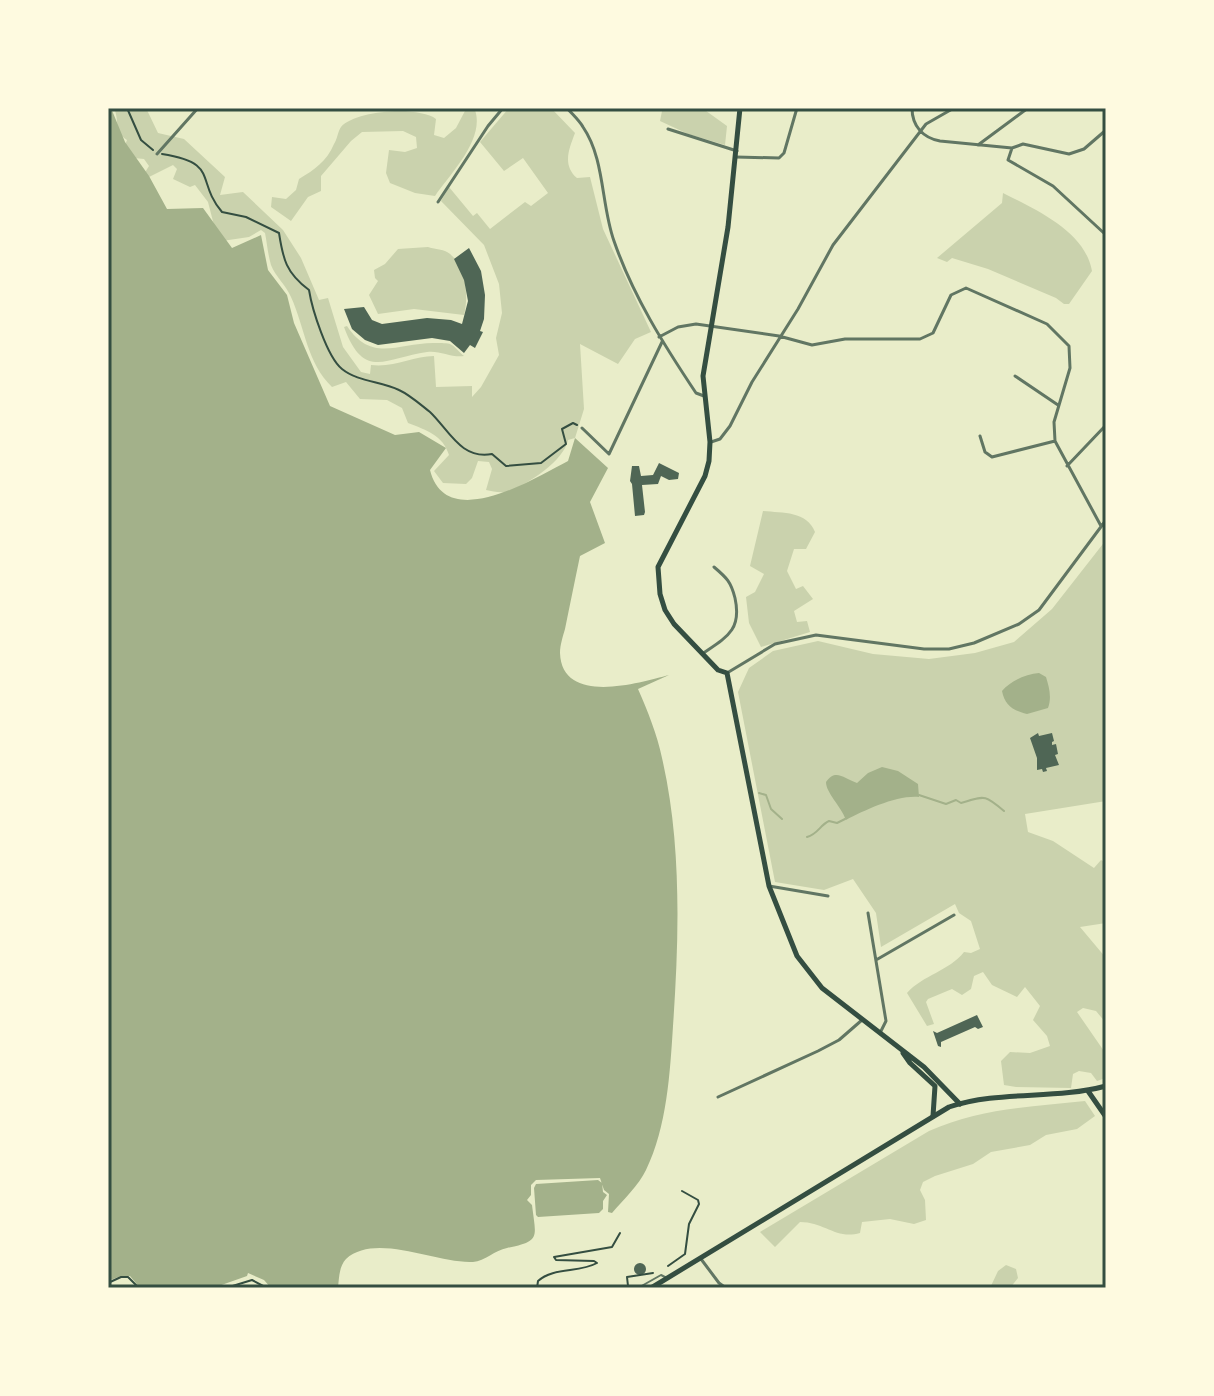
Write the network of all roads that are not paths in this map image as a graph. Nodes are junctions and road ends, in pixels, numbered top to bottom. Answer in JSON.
{"nodes":[{"id":1,"x":198,"y":108,"type":"edge"},
{"id":2,"x":503,"y":108,"type":"edge"},
{"id":3,"x":567,"y":108,"type":"edge"},
{"id":4,"x":740,"y":108,"type":"edge"},
{"id":5,"x":797,"y":108,"type":"edge"},
{"id":6,"x":912,"y":108,"type":"edge"},
{"id":7,"x":954,"y":108,"type":"edge"},
{"id":8,"x":1028,"y":108,"type":"edge"},
{"id":9,"x":668,"y":129,"type":"dead end"},
{"id":10,"x":1106,"y":130,"type":"edge"},
{"id":11,"x":920,"y":132,"type":"junction"},
{"id":12,"x":978,"y":145,"type":"junction"},
{"id":13,"x":1012,"y":148,"type":"junction"},
{"id":14,"x":157,"y":154,"type":"road end"},
{"id":15,"x":737,"y":154,"type":"junction"},
{"id":16,"x":438,"y":202,"type":"dead end"},
{"id":17,"x":1106,"y":235,"type":"edge"},
{"id":18,"x":712,"y":325,"type":"junction"},
{"id":19,"x":779,"y":336,"type":"junction"},
{"id":20,"x":660,"y":340,"type":"junction"},
{"id":21,"x":1015,"y":376,"type":"dead end"},
{"id":22,"x":704,"y":396,"type":"junction"},
{"id":23,"x":1059,"y":406,"type":"junction"},
{"id":24,"x":1106,"y":425,"type":"edge"},
{"id":25,"x":582,"y":428,"type":"dead end"},
{"id":26,"x":980,"y":436,"type":"dead end"},
{"id":27,"x":1055,"y":441,"type":"junction"},
{"id":28,"x":710,"y":442,"type":"junction"},
{"id":29,"x":1067,"y":467,"type":"junction"},
{"id":30,"x":1106,"y":520,"type":"edge"},
{"id":31,"x":1101,"y":526,"type":"junction"},
{"id":32,"x":714,"y":567,"type":"dead end"},
{"id":33,"x":702,"y":654,"type":"junction"},
{"id":34,"x":727,"y":673,"type":"junction"},
{"id":35,"x":769,"y":886,"type":"junction"},
{"id":36,"x":828,"y":896,"type":"dead end"},
{"id":37,"x":868,"y":913,"type":"dead end"},
{"id":38,"x":954,"y":915,"type":"dead end"},
{"id":39,"x":876,"y":960,"type":"junction"},
{"id":40,"x":862,"y":1020,"type":"junction"},
{"id":41,"x":880,"y":1032,"type":"junction"},
{"id":42,"x":901,"y":1049,"type":"junction"},
{"id":43,"x":1106,"y":1086,"type":"edge"},
{"id":44,"x":1088,"y":1091,"type":"junction"},
{"id":45,"x":718,"y":1097,"type":"dead end"},
{"id":46,"x":960,"y":1104,"type":"junction"},
{"id":47,"x":933,"y":1116,"type":"junction"},
{"id":48,"x":1106,"y":1117,"type":"edge"},
{"id":49,"x":701,"y":1259,"type":"junction"},
{"id":50,"x":668,"y":1279,"type":"junction"},
{"id":51,"x":638,"y":1288,"type":"edge"},
{"id":52,"x":651,"y":1288,"type":"edge"},
{"id":53,"x":726,"y":1288,"type":"edge"}],
"edges":[{"from":1,"to":14,"type":"street"},
{"from":2,"to":16,"type":"street"},
{"from":3,"to":20,"type":"street"},
{"from":4,"to":15,"type":"main road"},
{"from":5,"to":15,"type":"street"},
{"from":6,"to":11,"type":"street"},
{"from":7,"to":11,"type":"street"},
{"from":8,"to":12,"type":"street"},
{"from":9,"to":15,"type":"street"},
{"from":10,"to":13,"type":"street"},
{"from":11,"to":12,"type":"street"},
{"from":11,"to":19,"type":"street"},
{"from":12,"to":13,"type":"street"},
{"from":13,"to":17,"type":"street"},
{"from":15,"to":18,"type":"main road"},
{"from":18,"to":19,"type":"street"},
{"from":18,"to":20,"type":"street"},
{"from":18,"to":22,"type":"main road"},
{"from":19,"to":23,"type":"street"},
{"from":19,"to":28,"type":"street"},
{"from":20,"to":22,"type":"street"},
{"from":20,"to":25,"type":"street"},
{"from":21,"to":23,"type":"street"},
{"from":22,"to":28,"type":"main road"},
{"from":23,"to":27,"type":"street"},
{"from":24,"to":29,"type":"street"},
{"from":26,"to":27,"type":"street"},
{"from":27,"to":29,"type":"street"},
{"from":28,"to":33,"type":"main road"},
{"from":29,"to":31,"type":"street"},
{"from":30,"to":31,"type":"street"},
{"from":31,"to":34,"type":"street"},
{"from":32,"to":33,"type":"street"},
{"from":33,"to":34,"type":"main road"},
{"from":34,"to":35,"type":"main road"},
{"from":35,"to":36,"type":"street"},
{"from":35,"to":40,"type":"main road"},
{"from":37,"to":39,"type":"street"},
{"from":38,"to":39,"type":"street"},
{"from":39,"to":41,"type":"street"},
{"from":40,"to":41,"type":"main road"},
{"from":40,"to":45,"type":"street"},
{"from":41,"to":42,"type":"main road"},
{"from":42,"to":46,"type":"main road"},
{"from":42,"to":47,"type":"main road"},
{"from":43,"to":44,"type":"main road"},
{"from":44,"to":46,"type":"main road"},
{"from":44,"to":48,"type":"main road"},
{"from":46,"to":47,"type":"main road"},
{"from":47,"to":49,"type":"main road"},
{"from":49,"to":50,"type":"main road"},
{"from":49,"to":53,"type":"street"},
{"from":50,"to":51,"type":"lane"},
{"from":50,"to":52,"type":"main road"}]}
